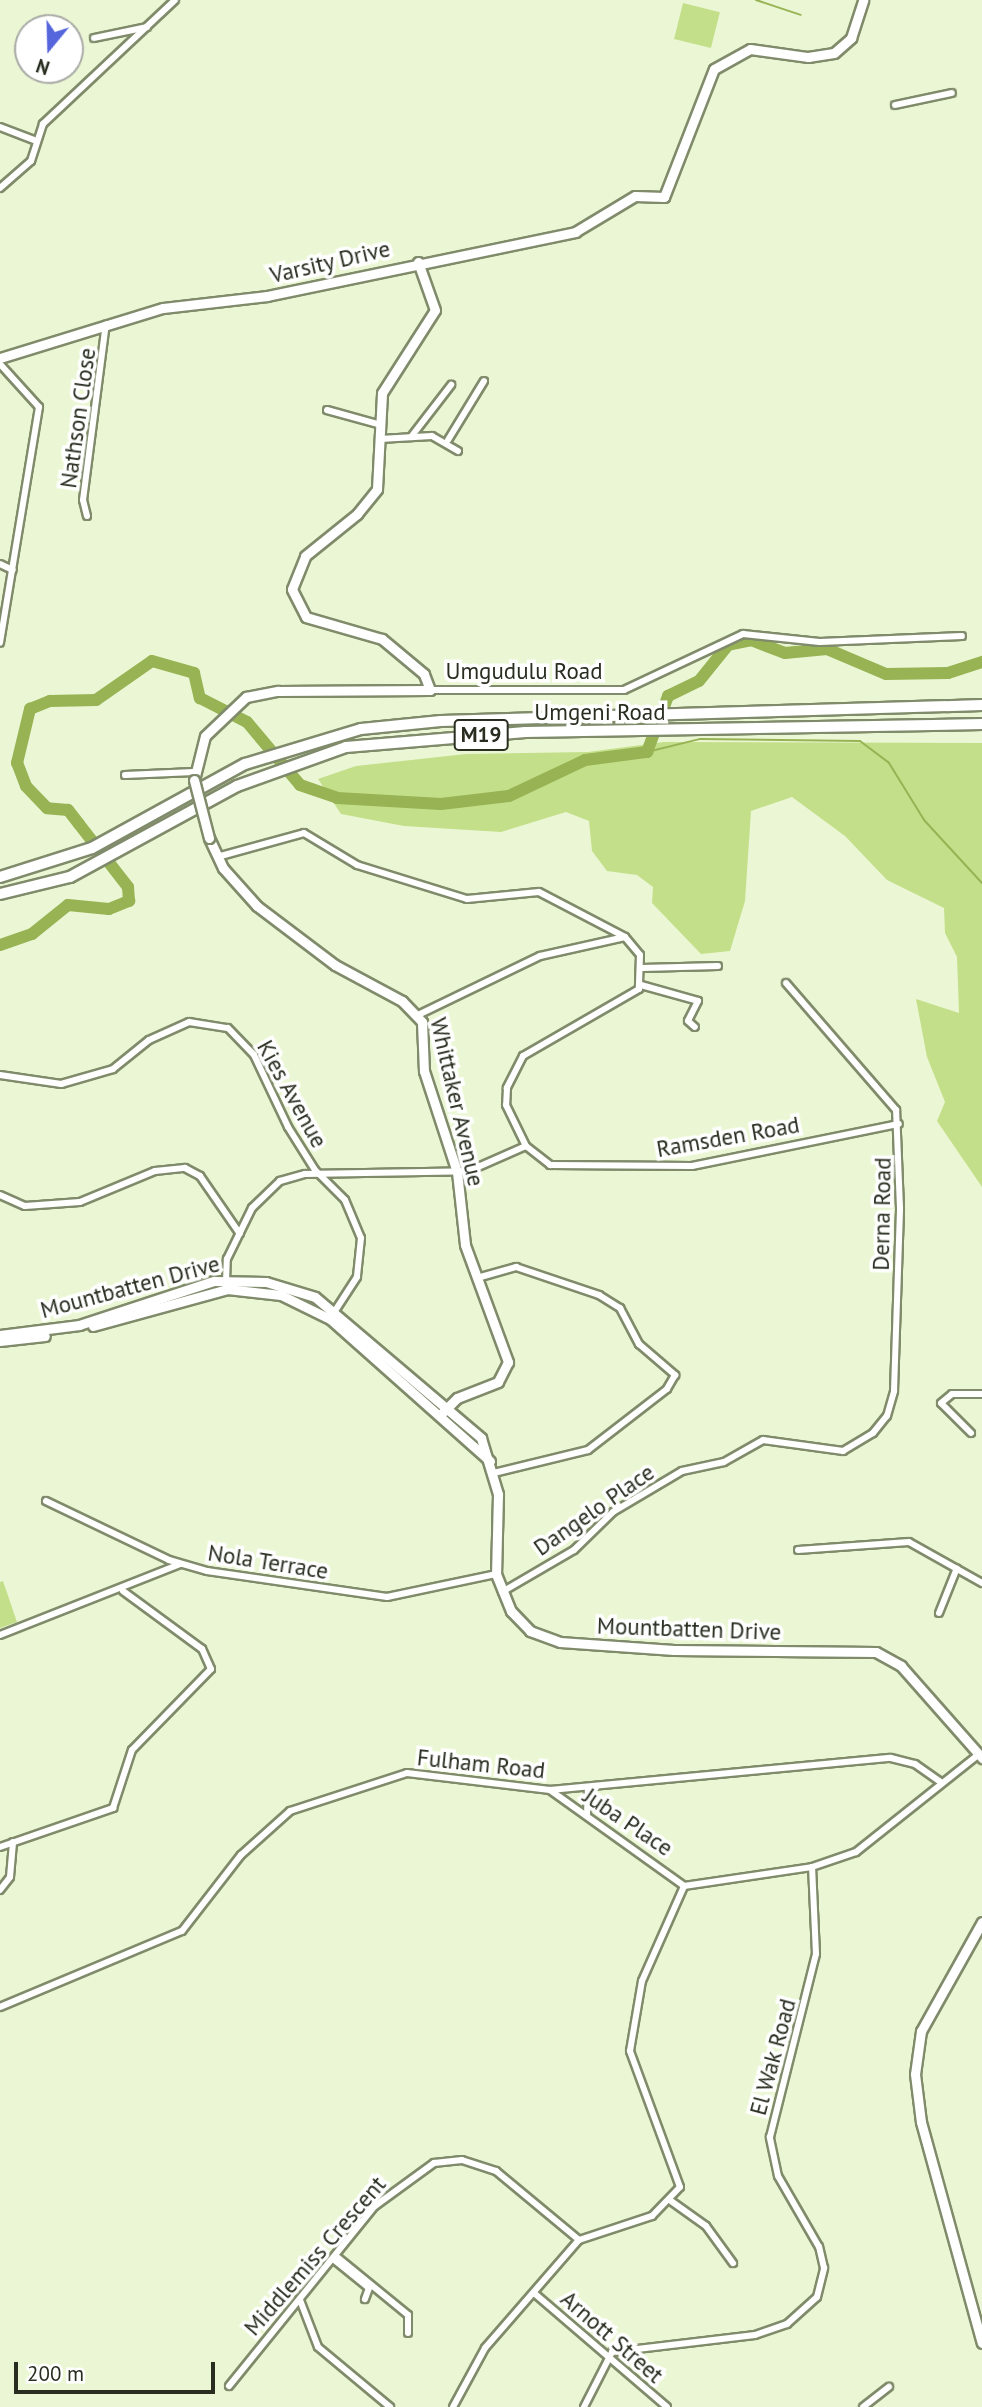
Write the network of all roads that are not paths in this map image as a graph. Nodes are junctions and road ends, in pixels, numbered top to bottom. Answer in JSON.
{"nodes":[{"id":1,"x":176,"y":0,"type":"edge"},
{"id":2,"x":860,"y":3,"type":"edge"},
{"id":3,"x":149,"y":26,"type":"junction"},
{"id":4,"x":94,"y":38,"type":"dead end"},
{"id":5,"x":952,"y":93,"type":"dead end"},
{"id":6,"x":895,"y":105,"type":"dead end"},
{"id":7,"x":0,"y":127,"type":"edge"},
{"id":8,"x":34,"y":140,"type":"junction"},
{"id":9,"x":0,"y":188,"type":"edge"},
{"id":10,"x":418,"y":262,"type":"junction"},
{"id":11,"x":106,"y":324,"type":"junction"},
{"id":12,"x":0,"y":361,"type":"edge"},
{"id":13,"x":484,"y":381,"type":"dead end"},
{"id":14,"x":451,"y":385,"type":"dead end"},
{"id":15,"x":327,"y":410,"type":"dead end"},
{"id":16,"x":378,"y":424,"type":"junction"},
{"id":17,"x":411,"y":437,"type":"junction"},
{"id":18,"x":380,"y":439,"type":"junction"},
{"id":19,"x":448,"y":440,"type":"junction"},
{"id":20,"x":458,"y":451,"type":"dead end"},
{"id":21,"x":87,"y":516,"type":"dead end"},
{"id":22,"x":0,"y":564,"type":"edge"},
{"id":23,"x":13,"y":570,"type":"junction"},
{"id":24,"x":962,"y":636,"type":"dead end"},
{"id":25,"x":0,"y":643,"type":"edge"},
{"id":26,"x":430,"y":690,"type":"junction"},
{"id":27,"x":982,"y":705,"type":"edge"},
{"id":28,"x":982,"y":724,"type":"edge"},
{"id":29,"x":125,"y":775,"type":"dead end"},
{"id":30,"x":194,"y":776,"type":"junction"},
{"id":31,"x":217,"y":857,"type":"junction"},
{"id":32,"x":0,"y":877,"type":"edge"},
{"id":33,"x":0,"y":894,"type":"edge"},
{"id":34,"x":625,"y":937,"type":"junction"},
{"id":35,"x":718,"y":966,"type":"dead end"},
{"id":36,"x":642,"y":968,"type":"junction"},
{"id":37,"x":786,"y":983,"type":"dead end"},
{"id":38,"x":641,"y":985,"type":"junction"},
{"id":39,"x":418,"y":1015,"type":"junction"},
{"id":40,"x":695,"y":1027,"type":"dead end"},
{"id":41,"x":0,"y":1075,"type":"edge"},
{"id":42,"x":899,"y":1124,"type":"junction"},
{"id":43,"x":526,"y":1146,"type":"junction"},
{"id":44,"x":457,"y":1172,"type":"junction"},
{"id":45,"x":318,"y":1174,"type":"junction"},
{"id":46,"x":0,"y":1195,"type":"edge"},
{"id":47,"x":240,"y":1234,"type":"junction"},
{"id":48,"x":477,"y":1278,"type":"junction"},
{"id":49,"x":226,"y":1284,"type":"junction"},
{"id":50,"x":282,"y":1290,"type":"junction"},
{"id":51,"x":336,"y":1309,"type":"junction"},
{"id":52,"x":330,"y":1319,"type":"junction"},
{"id":53,"x":0,"y":1335,"type":"edge"},
{"id":54,"x":0,"y":1341,"type":"edge"},
{"id":55,"x":982,"y":1394,"type":"edge"},
{"id":56,"x":449,"y":1406,"type":"junction"},
{"id":57,"x":441,"y":1414,"type":"junction"},
{"id":58,"x":971,"y":1433,"type":"dead end"},
{"id":59,"x":830,"y":1449,"type":"joint"},
{"id":60,"x":491,"y":1462,"type":"junction"},
{"id":61,"x":494,"y":1473,"type":"junction"},
{"id":62,"x":46,"y":1501,"type":"dead end"},
{"id":63,"x":798,"y":1550,"type":"dead end"},
{"id":64,"x":180,"y":1564,"type":"junction"},
{"id":65,"x":957,"y":1568,"type":"junction"},
{"id":66,"x":496,"y":1574,"type":"junction"},
{"id":67,"x":982,"y":1583,"type":"edge"},
{"id":68,"x":123,"y":1591,"type":"junction"},
{"id":69,"x":502,"y":1592,"type":"junction"},
{"id":70,"x":939,"y":1613,"type":"dead end"},
{"id":71,"x":0,"y":1635,"type":"edge"},
{"id":72,"x":980,"y":1756,"type":"edge"},
{"id":73,"x":942,"y":1783,"type":"junction"},
{"id":74,"x":588,"y":1788,"type":"junction"},
{"id":75,"x":550,"y":1790,"type":"junction"},
{"id":76,"x":587,"y":1815,"type":"junction"},
{"id":77,"x":13,"y":1842,"type":"junction"},
{"id":78,"x":0,"y":1847,"type":"edge"},
{"id":79,"x":811,"y":1867,"type":"junction"},
{"id":80,"x":684,"y":1885,"type":"junction"},
{"id":81,"x":0,"y":1890,"type":"edge"},
{"id":82,"x":982,"y":1922,"type":"edge"},
{"id":83,"x":0,"y":2007,"type":"edge"},
{"id":84,"x":671,"y":2201,"type":"junction"},
{"id":85,"x":579,"y":2240,"type":"junction"},
{"id":86,"x":334,"y":2258,"type":"junction"},
{"id":87,"x":733,"y":2263,"type":"dead end"},
{"id":88,"x":534,"y":2293,"type":"junction"},
{"id":89,"x":365,"y":2299,"type":"dead end"},
{"id":90,"x":300,"y":2300,"type":"junction"},
{"id":91,"x":408,"y":2333,"type":"dead end"},
{"id":92,"x":982,"y":2343,"type":"edge"},
{"id":93,"x":607,"y":2355,"type":"junction"},
{"id":94,"x":229,"y":2386,"type":"dead end"},
{"id":95,"x":889,"y":2387,"type":"dead end"},
{"id":96,"x":390,"y":2407,"type":"edge"},
{"id":97,"x":453,"y":2407,"type":"edge"},
{"id":98,"x":584,"y":2407,"type":"edge"},
{"id":99,"x":667,"y":2407,"type":"edge"},
{"id":100,"x":863,"y":2407,"type":"edge"}],
"edges":[{"from":1,"to":3,"type":"street"},
{"from":2,"to":10,"type":"street","name":"Varsity Drive"},
{"from":3,"to":4,"type":"street"},
{"from":3,"to":8,"type":"street"},
{"from":5,"to":6,"type":"street"},
{"from":7,"to":8,"type":"street"},
{"from":8,"to":9,"type":"street"},
{"from":10,"to":11,"type":"street","name":"Varsity Drive"},
{"from":10,"to":16,"type":"street","name":"Umgudulu Road"},
{"from":11,"to":12,"type":"street","name":"Varsity Drive"},
{"from":11,"to":21,"type":"street","name":"Nathson Close"},
{"from":12,"to":23,"type":"street"},
{"from":13,"to":19,"type":"street"},
{"from":14,"to":17,"type":"street"},
{"from":15,"to":16,"type":"street"},
{"from":16,"to":18,"type":"street","name":"Umgudulu Road"},
{"from":17,"to":18,"type":"street"},
{"from":17,"to":19,"type":"street"},
{"from":18,"to":26,"type":"street","name":"Umgudulu Road"},
{"from":19,"to":20,"type":"street"},
{"from":22,"to":23,"type":"street"},
{"from":23,"to":25,"type":"street"},
{"from":24,"to":26,"type":"street","name":"Umgudulu Road"},
{"from":26,"to":30,"type":"street"},
{"from":27,"to":32,"type":"highway","name":"Umgeni Road","number":"M19"},
{"from":28,"to":33,"type":"highway","name":"Umgeni Road","number":"M19"},
{"from":29,"to":30,"type":"street"},
{"from":30,"to":31,"type":"street","name":"Whittaker Avenue","bridge":true},
{"from":31,"to":34,"type":"street"},
{"from":31,"to":39,"type":"street","name":"Whittaker Avenue"},
{"from":34,"to":36,"type":"street"},
{"from":34,"to":39,"type":"street"},
{"from":35,"to":36,"type":"street"},
{"from":36,"to":38,"type":"street"},
{"from":37,"to":42,"type":"street","name":"Derna Road"},
{"from":38,"to":40,"type":"street"},
{"from":38,"to":43,"type":"street"},
{"from":39,"to":44,"type":"street","name":"Whittaker Avenue"},
{"from":41,"to":45,"type":"street","name":"Kies Avenue"},
{"from":42,"to":43,"type":"street","name":"Ramsden Road"},
{"from":42,"to":59,"type":"street","name":"Derna Road"},
{"from":43,"to":44,"type":"street"},
{"from":44,"to":45,"type":"street"},
{"from":44,"to":48,"type":"street","name":"Whittaker Avenue"},
{"from":45,"to":47,"type":"street"},
{"from":45,"to":51,"type":"street","name":"Kies Avenue"},
{"from":46,"to":47,"type":"street"},
{"from":47,"to":49,"type":"street"},
{"from":48,"to":56,"type":"street","name":"Whittaker Avenue"},
{"from":48,"to":61,"type":"street"},
{"from":49,"to":50,"type":"street","name":"Mountbatten Drive"},
{"from":49,"to":53,"type":"street","name":"Mountbatten Drive"},
{"from":49,"to":54,"type":"street","name":"Mountbatten Drive"},
{"from":50,"to":51,"type":"street","name":"Mountbatten Drive"},
{"from":50,"to":52,"type":"street","name":"Mountbatten Drive"},
{"from":51,"to":52,"type":"street","name":"Kies Avenue"},
{"from":51,"to":56,"type":"street","name":"Mountbatten Drive"},
{"from":52,"to":57,"type":"street","name":"Mountbatten Drive"},
{"from":55,"to":58,"type":"street"},
{"from":56,"to":57,"type":"street","name":"Whittaker Avenue"},
{"from":56,"to":60,"type":"street","name":"Mountbatten Drive"},
{"from":57,"to":60,"type":"street","name":"Mountbatten Drive"},
{"from":59,"to":69,"type":"street","name":"Dangelo Place"},
{"from":60,"to":61,"type":"street","name":"Mountbatten Drive"},
{"from":61,"to":66,"type":"street","name":"Mountbatten Drive"},
{"from":62,"to":64,"type":"street","name":"Nola Terrace"},
{"from":63,"to":65,"type":"street"},
{"from":64,"to":66,"type":"street","name":"Nola Terrace"},
{"from":64,"to":68,"type":"street"},
{"from":65,"to":67,"type":"street"},
{"from":65,"to":70,"type":"street"},
{"from":66,"to":69,"type":"street","name":"Mountbatten Drive"},
{"from":68,"to":71,"type":"street"},
{"from":68,"to":77,"type":"street"},
{"from":69,"to":72,"type":"street","name":"Mountbatten Drive"},
{"from":72,"to":73,"type":"street"},
{"from":73,"to":74,"type":"street","name":"Fulham Road"},
{"from":73,"to":79,"type":"street"},
{"from":74,"to":75,"type":"street","name":"Fulham Road"},
{"from":74,"to":76,"type":"street"},
{"from":75,"to":76,"type":"street","name":"Juba Place"},
{"from":75,"to":83,"type":"street","name":"Fulham Road"},
{"from":76,"to":80,"type":"street","name":"Juba Place"},
{"from":77,"to":78,"type":"street"},
{"from":77,"to":81,"type":"street"},
{"from":79,"to":80,"type":"street"},
{"from":79,"to":93,"type":"street","name":"El Wak Road"},
{"from":80,"to":84,"type":"street"},
{"from":82,"to":92,"type":"street"},
{"from":84,"to":85,"type":"street"},
{"from":84,"to":87,"type":"street"},
{"from":85,"to":86,"type":"street","name":"Middlemiss Crescent"},
{"from":85,"to":88,"type":"street"},
{"from":86,"to":89,"type":"street"},
{"from":86,"to":90,"type":"street","name":"Middlemiss Crescent"},
{"from":86,"to":91,"type":"street"},
{"from":88,"to":93,"type":"street","name":"Arnott Street"},
{"from":88,"to":97,"type":"street"},
{"from":90,"to":94,"type":"street","name":"Middlemiss Crescent"},
{"from":90,"to":96,"type":"street"},
{"from":93,"to":98,"type":"street"},
{"from":93,"to":99,"type":"street","name":"Arnott Street"},
{"from":95,"to":100,"type":"street"}]}
